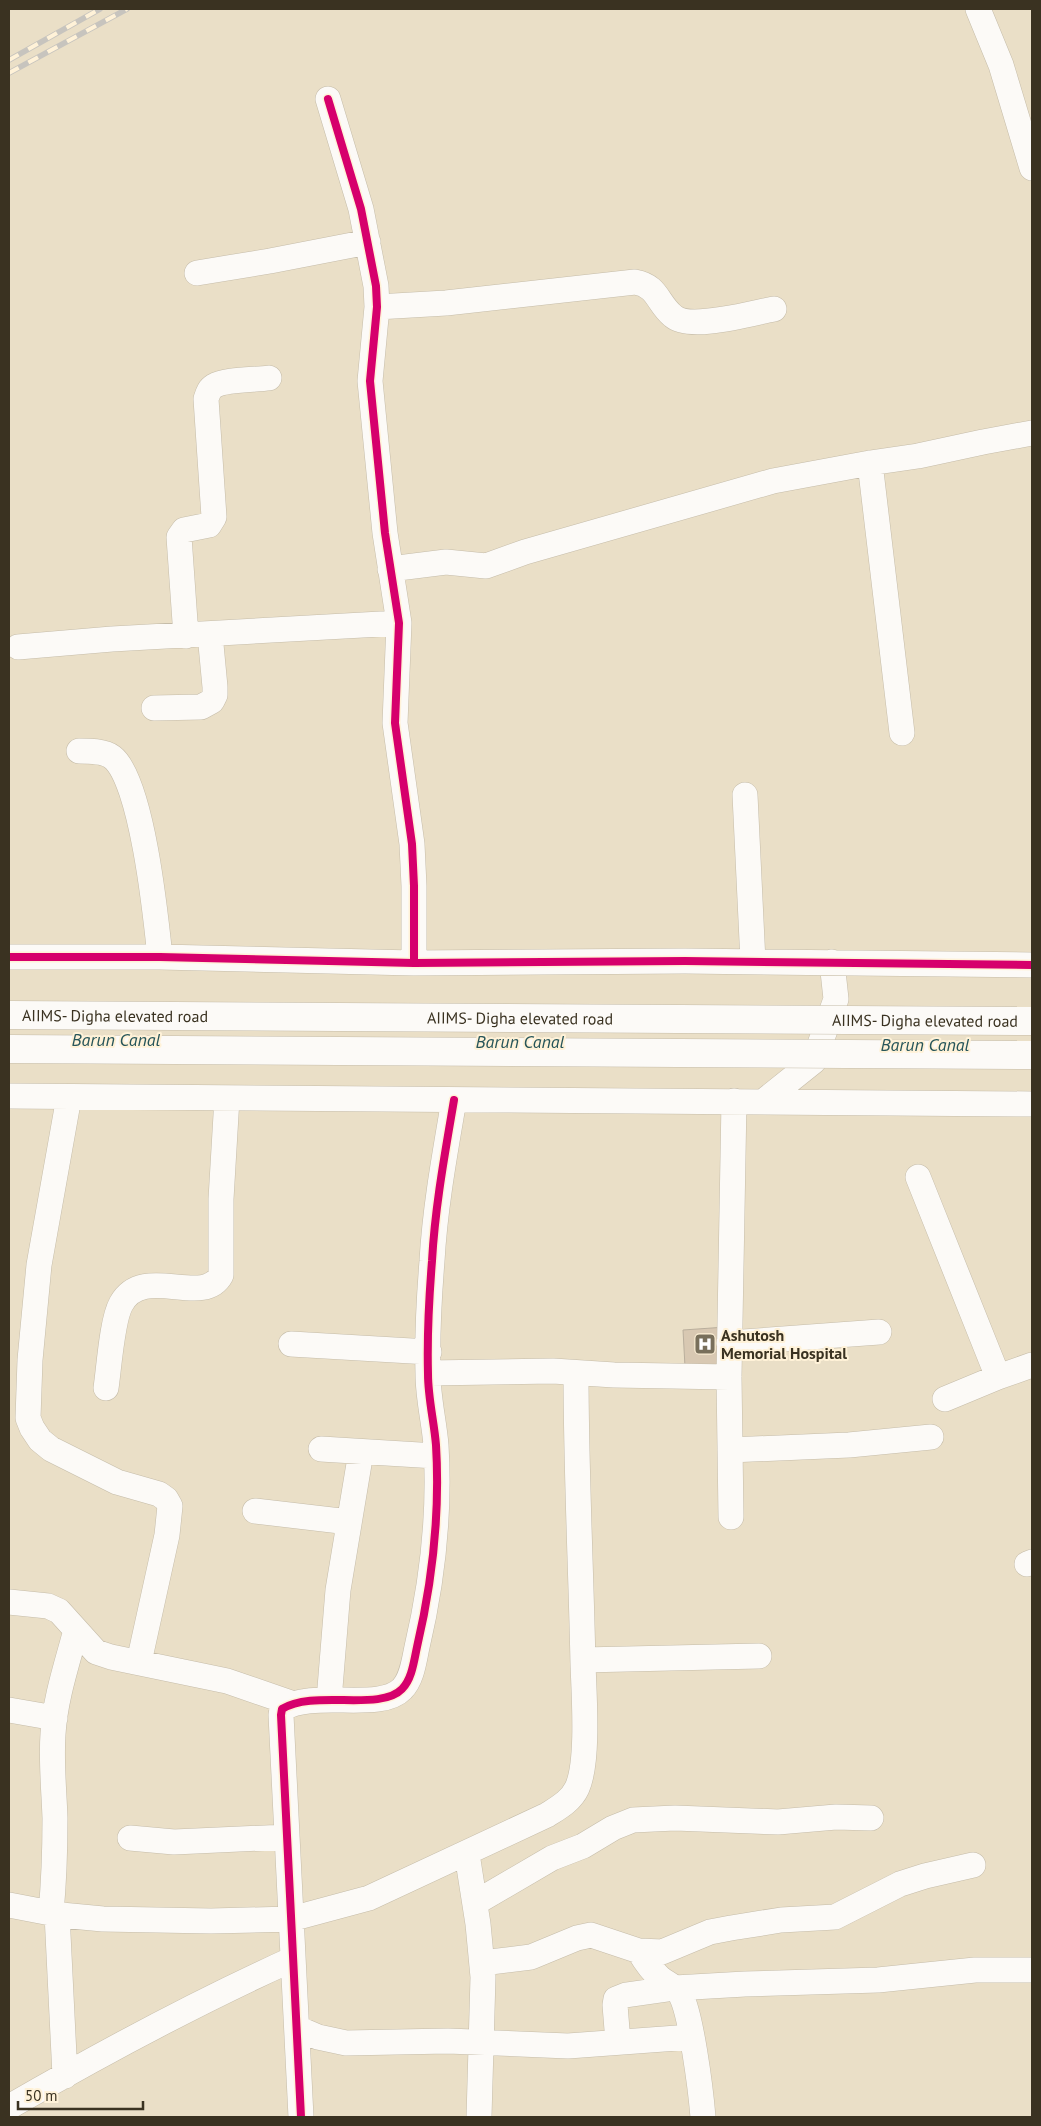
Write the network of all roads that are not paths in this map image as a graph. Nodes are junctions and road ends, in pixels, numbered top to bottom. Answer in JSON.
{"nodes":[{"id":1,"x":978,"y":9,"type":"edge"},
{"id":2,"x":328,"y":98,"type":"dead end"},
{"id":3,"x":1032,"y":168,"type":"edge"},
{"id":4,"x":368,"y":242,"type":"junction"},
{"id":5,"x":198,"y":273,"type":"dead end"},
{"id":6,"x":377,"y":308,"type":"junction"},
{"id":7,"x":774,"y":309,"type":"dead end"},
{"id":8,"x":269,"y":378,"type":"dead end"},
{"id":9,"x":1032,"y":434,"type":"edge"},
{"id":10,"x":870,"y":463,"type":"junction"},
{"id":11,"x":390,"y":569,"type":"junction"},
{"id":12,"x":400,"y":623,"type":"junction"},
{"id":13,"x":198,"y":635,"type":"junction"},
{"id":14,"x":18,"y":647,"type":"dead end"},
{"id":15,"x":154,"y":708,"type":"dead end"},
{"id":16,"x":902,"y":733,"type":"dead end"},
{"id":17,"x":79,"y":751,"type":"dead end"},
{"id":18,"x":745,"y":795,"type":"dead end"},
{"id":19,"x":9,"y":957,"type":"edge"},
{"id":20,"x":160,"y":957,"type":"junction"},
{"id":21,"x":753,"y":962,"type":"junction"},
{"id":22,"x":832,"y":962,"type":"junction"},
{"id":23,"x":414,"y":963,"type":"junction"},
{"id":24,"x":1032,"y":965,"type":"edge"},
{"id":25,"x":9,"y":1015,"type":"edge"},
{"id":26,"x":1032,"y":1022,"type":"edge"},
{"id":27,"x":9,"y":1049,"type":"edge"},
{"id":28,"x":1032,"y":1055,"type":"edge"},
{"id":29,"x":9,"y":1096,"type":"edge"},
{"id":30,"x":69,"y":1097,"type":"junction"},
{"id":31,"x":227,"y":1098,"type":"junction"},
{"id":32,"x":454,"y":1100,"type":"junction"},
{"id":33,"x":734,"y":1101,"type":"junction"},
{"id":34,"x":764,"y":1101,"type":"junction"},
{"id":35,"x":1032,"y":1104,"type":"edge"},
{"id":36,"x":918,"y":1177,"type":"dead end"},
{"id":37,"x":879,"y":1332,"type":"dead end"},
{"id":38,"x":729,"y":1343,"type":"junction"},
{"id":39,"x":291,"y":1344,"type":"dead end"},
{"id":40,"x":428,"y":1362,"type":"junction"},
{"id":41,"x":1032,"y":1365,"type":"edge"},
{"id":42,"x":576,"y":1373,"type":"junction"},
{"id":43,"x":729,"y":1377,"type":"junction"},
{"id":44,"x":998,"y":1377,"type":"junction"},
{"id":45,"x":18,"y":1385,"type":"edge"},
{"id":46,"x":106,"y":1388,"type":"dead end"},
{"id":47,"x":946,"y":1399,"type":"dead end"},
{"id":48,"x":931,"y":1436,"type":"dead end"},
{"id":49,"x":322,"y":1449,"type":"dead end"},
{"id":50,"x":730,"y":1450,"type":"junction"},
{"id":51,"x":361,"y":1452,"type":"junction"},
{"id":52,"x":436,"y":1456,"type":"junction"},
{"id":53,"x":255,"y":1511,"type":"dead end"},
{"id":54,"x":731,"y":1517,"type":"dead end"},
{"id":55,"x":349,"y":1522,"type":"junction"},
{"id":56,"x":9,"y":1602,"type":"edge"},
{"id":57,"x":76,"y":1630,"type":"junction"},
{"id":58,"x":759,"y":1656,"type":"dead end"},
{"id":59,"x":583,"y":1660,"type":"junction"},
{"id":60,"x":139,"y":1662,"type":"junction"},
{"id":61,"x":329,"y":1700,"type":"junction"},
{"id":62,"x":291,"y":1703,"type":"junction"},
{"id":63,"x":9,"y":1710,"type":"edge"},
{"id":64,"x":55,"y":1718,"type":"junction"},
{"id":65,"x":871,"y":1818,"type":"dead end"},
{"id":66,"x":286,"y":1837,"type":"junction"},
{"id":67,"x":130,"y":1838,"type":"dead end"},
{"id":68,"x":467,"y":1854,"type":"junction"},
{"id":69,"x":973,"y":1865,"type":"dead end"},
{"id":70,"x":475,"y":1903,"type":"junction"},
{"id":71,"x":9,"y":1905,"type":"edge"},
{"id":72,"x":54,"y":1914,"type":"junction"},
{"id":73,"x":291,"y":1918,"type":"junction"},
{"id":74,"x":639,"y":1951,"type":"junction"},
{"id":75,"x":293,"y":1959,"type":"junction"},
{"id":76,"x":482,"y":1963,"type":"junction"},
{"id":77,"x":1032,"y":1970,"type":"edge"},
{"id":78,"x":675,"y":1988,"type":"junction"},
{"id":79,"x":296,"y":2028,"type":"junction"},
{"id":80,"x":691,"y":2037,"type":"junction"},
{"id":81,"x":481,"y":2042,"type":"junction"},
{"id":82,"x":618,"y":2042,"type":"junction"},
{"id":83,"x":65,"y":2076,"type":"junction"},
{"id":84,"x":9,"y":2107,"type":"edge"},
{"id":85,"x":301,"y":2117,"type":"edge"},
{"id":86,"x":479,"y":2117,"type":"edge"},
{"id":87,"x":703,"y":2117,"type":"edge"}],
"edges":[{"from":1,"to":3,"type":"street"},
{"from":2,"to":4,"type":"street"},
{"from":4,"to":5,"type":"street"},
{"from":4,"to":6,"type":"street"},
{"from":6,"to":7,"type":"street"},
{"from":6,"to":11,"type":"street"},
{"from":8,"to":13,"type":"street"},
{"from":9,"to":10,"type":"street"},
{"from":10,"to":11,"type":"street"},
{"from":10,"to":16,"type":"street"},
{"from":11,"to":12,"type":"street"},
{"from":12,"to":13,"type":"street"},
{"from":12,"to":23,"type":"street"},
{"from":13,"to":14,"type":"street"},
{"from":13,"to":15,"type":"street"},
{"from":17,"to":20,"type":"street"},
{"from":18,"to":21,"type":"street"},
{"from":19,"to":20,"type":"street"},
{"from":20,"to":23,"type":"street"},
{"from":21,"to":22,"type":"street"},
{"from":21,"to":23,"type":"street"},
{"from":22,"to":24,"type":"street"},
{"from":22,"to":34,"type":"street","bridge":true},
{"from":25,"to":26,"type":"highway","name":"AIIMS- Digha elevated road","bridge":true},
{"from":27,"to":28,"type":"highway","name":"AIIMS- Digha elevated road","bridge":true},
{"from":29,"to":30,"type":"street"},
{"from":30,"to":31,"type":"street"},
{"from":30,"to":45,"type":"street"},
{"from":31,"to":32,"type":"street"},
{"from":31,"to":46,"type":"street"},
{"from":32,"to":33,"type":"street"},
{"from":32,"to":40,"type":"street"},
{"from":33,"to":34,"type":"street"},
{"from":33,"to":38,"type":"street"},
{"from":34,"to":35,"type":"street"},
{"from":36,"to":44,"type":"street"},
{"from":37,"to":38,"type":"street"},
{"from":38,"to":43,"type":"street"},
{"from":39,"to":40,"type":"street"},
{"from":40,"to":42,"type":"street"},
{"from":40,"to":52,"type":"street"},
{"from":41,"to":44,"type":"street"},
{"from":42,"to":43,"type":"street"},
{"from":42,"to":59,"type":"street"},
{"from":43,"to":50,"type":"street"},
{"from":44,"to":47,"type":"street"},
{"from":45,"to":60,"type":"street"},
{"from":48,"to":50,"type":"street"},
{"from":49,"to":51,"type":"street"},
{"from":50,"to":54,"type":"street"},
{"from":51,"to":52,"type":"street"},
{"from":51,"to":55,"type":"street"},
{"from":52,"to":61,"type":"street"},
{"from":53,"to":55,"type":"street"},
{"from":55,"to":61,"type":"street"},
{"from":56,"to":57,"type":"street"},
{"from":57,"to":60,"type":"street"},
{"from":57,"to":64,"type":"street"},
{"from":58,"to":59,"type":"street"},
{"from":59,"to":68,"type":"street"},
{"from":60,"to":62,"type":"street"},
{"from":61,"to":62,"type":"street"},
{"from":62,"to":66,"type":"street"},
{"from":63,"to":64,"type":"street"},
{"from":64,"to":72,"type":"street"},
{"from":65,"to":70,"type":"street"},
{"from":66,"to":67,"type":"street"},
{"from":66,"to":73,"type":"street"},
{"from":68,"to":70,"type":"street"},
{"from":68,"to":73,"type":"street"},
{"from":69,"to":74,"type":"street"},
{"from":70,"to":76,"type":"street"},
{"from":71,"to":72,"type":"street"},
{"from":72,"to":73,"type":"street"},
{"from":72,"to":83,"type":"street"},
{"from":73,"to":75,"type":"street"},
{"from":74,"to":76,"type":"street"},
{"from":74,"to":78,"type":"street"},
{"from":75,"to":79,"type":"street"},
{"from":75,"to":83,"type":"street"},
{"from":76,"to":81,"type":"street"},
{"from":77,"to":78,"type":"street"},
{"from":78,"to":80,"type":"street"},
{"from":78,"to":82,"type":"street"},
{"from":79,"to":81,"type":"street"},
{"from":79,"to":85,"type":"street"},
{"from":80,"to":82,"type":"street"},
{"from":80,"to":87,"type":"street"},
{"from":81,"to":82,"type":"street"},
{"from":81,"to":86,"type":"street"},
{"from":83,"to":84,"type":"street"}]}
